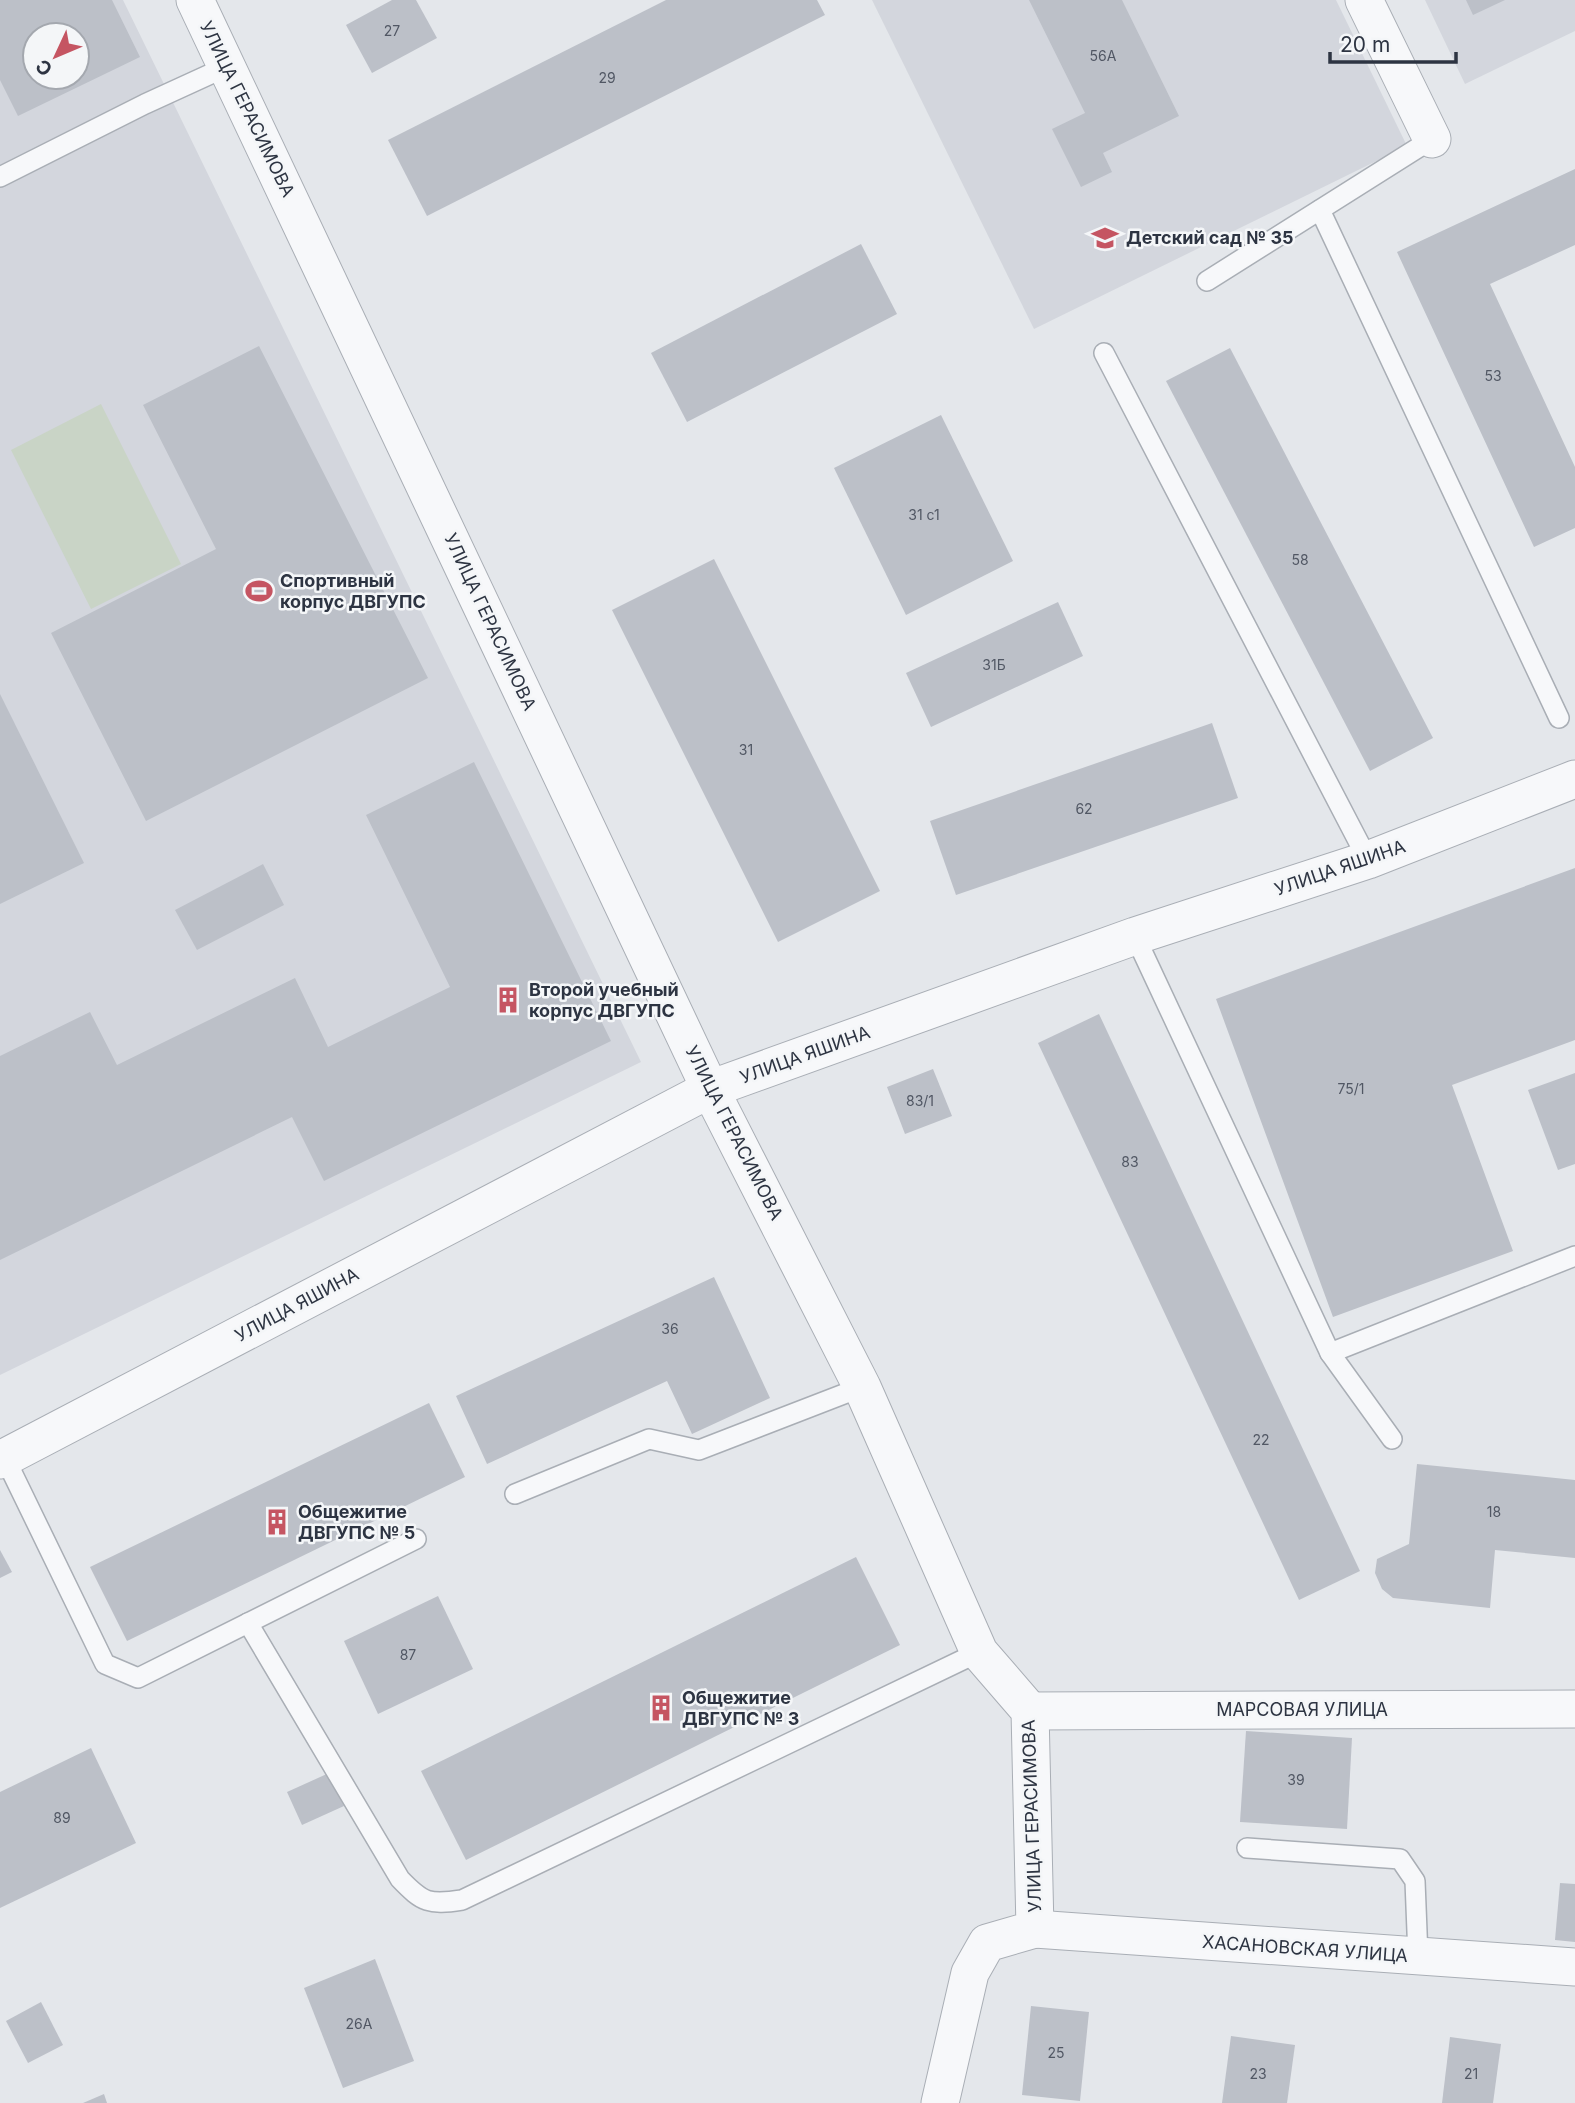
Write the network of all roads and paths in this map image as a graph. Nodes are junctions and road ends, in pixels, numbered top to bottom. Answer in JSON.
{"nodes":[{"id":1,"x":195,"y":0,"type":"edge"},
{"id":2,"x":1364,"y":0,"type":"edge"},
{"id":3,"x":228,"y":66,"type":"junction"},
{"id":4,"x":1432,"y":139,"type":"joint"},
{"id":5,"x":0,"y":177,"type":"edge"},
{"id":6,"x":1320,"y":210,"type":"junction"},
{"id":7,"x":1207,"y":281,"type":"dead end"},
{"id":8,"x":1104,"y":353,"type":"dead end"},
{"id":9,"x":1559,"y":719,"type":"dead end"},
{"id":10,"x":1575,"y":779,"type":"edge"},
{"id":11,"x":1368,"y":860,"type":"junction"},
{"id":12,"x":1135,"y":936,"type":"junction"},
{"id":13,"x":710,"y":1089,"type":"junction"},
{"id":14,"x":1575,"y":1256,"type":"edge"},
{"id":15,"x":1330,"y":1353,"type":"junction"},
{"id":16,"x":862,"y":1387,"type":"junction"},
{"id":17,"x":1392,"y":1439,"type":"dead end"},
{"id":18,"x":2,"y":1459,"type":"edge"},
{"id":19,"x":515,"y":1494,"type":"dead end"},
{"id":20,"x":416,"y":1539,"type":"dead end"},
{"id":21,"x":247,"y":1623,"type":"junction"},
{"id":22,"x":979,"y":1652,"type":"junction"},
{"id":23,"x":1575,"y":1709,"type":"edge"},
{"id":24,"x":1030,"y":1711,"type":"junction"},
{"id":25,"x":1247,"y":1848,"type":"dead end"},
{"id":26,"x":1035,"y":1929,"type":"junction"},
{"id":27,"x":1418,"y":1957,"type":"junction"},
{"id":28,"x":1575,"y":1968,"type":"edge"},
{"id":29,"x":940,"y":2103,"type":"edge"}],
"edges":[{"from":1,"to":3,"type":"street","name":"УЛИЦА ГЕРАСИМОВА"},
{"from":2,"to":4,"type":"street"},
{"from":3,"to":5,"type":"lane"},
{"from":3,"to":13,"type":"street","name":"УЛИЦА ГЕРАСИМОВА"},
{"from":4,"to":6,"type":"lane"},
{"from":6,"to":7,"type":"lane"},
{"from":6,"to":9,"type":"lane"},
{"from":8,"to":11,"type":"lane"},
{"from":10,"to":11,"type":"street","name":"УЛИЦА ЯШИНА"},
{"from":11,"to":12,"type":"street","name":"УЛИЦА ЯШИНА"},
{"from":12,"to":13,"type":"street","name":"УЛИЦА ЯШИНА"},
{"from":12,"to":15,"type":"lane"},
{"from":13,"to":16,"type":"street","name":"УЛИЦА ГЕРАСИМОВА"},
{"from":13,"to":18,"type":"street","name":"УЛИЦА ЯШИНА"},
{"from":14,"to":15,"type":"lane"},
{"from":15,"to":17,"type":"lane"},
{"from":16,"to":19,"type":"lane"},
{"from":16,"to":22,"type":"street","name":"УЛИЦА ГЕРАСИМОВА"},
{"from":18,"to":21,"type":"lane"},
{"from":20,"to":21,"type":"lane"},
{"from":21,"to":22,"type":"lane"},
{"from":22,"to":24,"type":"street","name":"УЛИЦА ГЕРАСИМОВА"},
{"from":23,"to":24,"type":"street","name":"МАРСОВАЯ УЛИЦА"},
{"from":24,"to":26,"type":"street","name":"УЛИЦА ГЕРАСИМОВА"},
{"from":25,"to":27,"type":"lane"},
{"from":26,"to":27,"type":"street","name":"ХАСАНОВСКАЯ УЛИЦА"},
{"from":26,"to":29,"type":"street","name":"УЛИЦА ГЕРАСИМОВА"},
{"from":27,"to":28,"type":"street","name":"ХАСАНОВСКАЯ УЛИЦА"}]}
